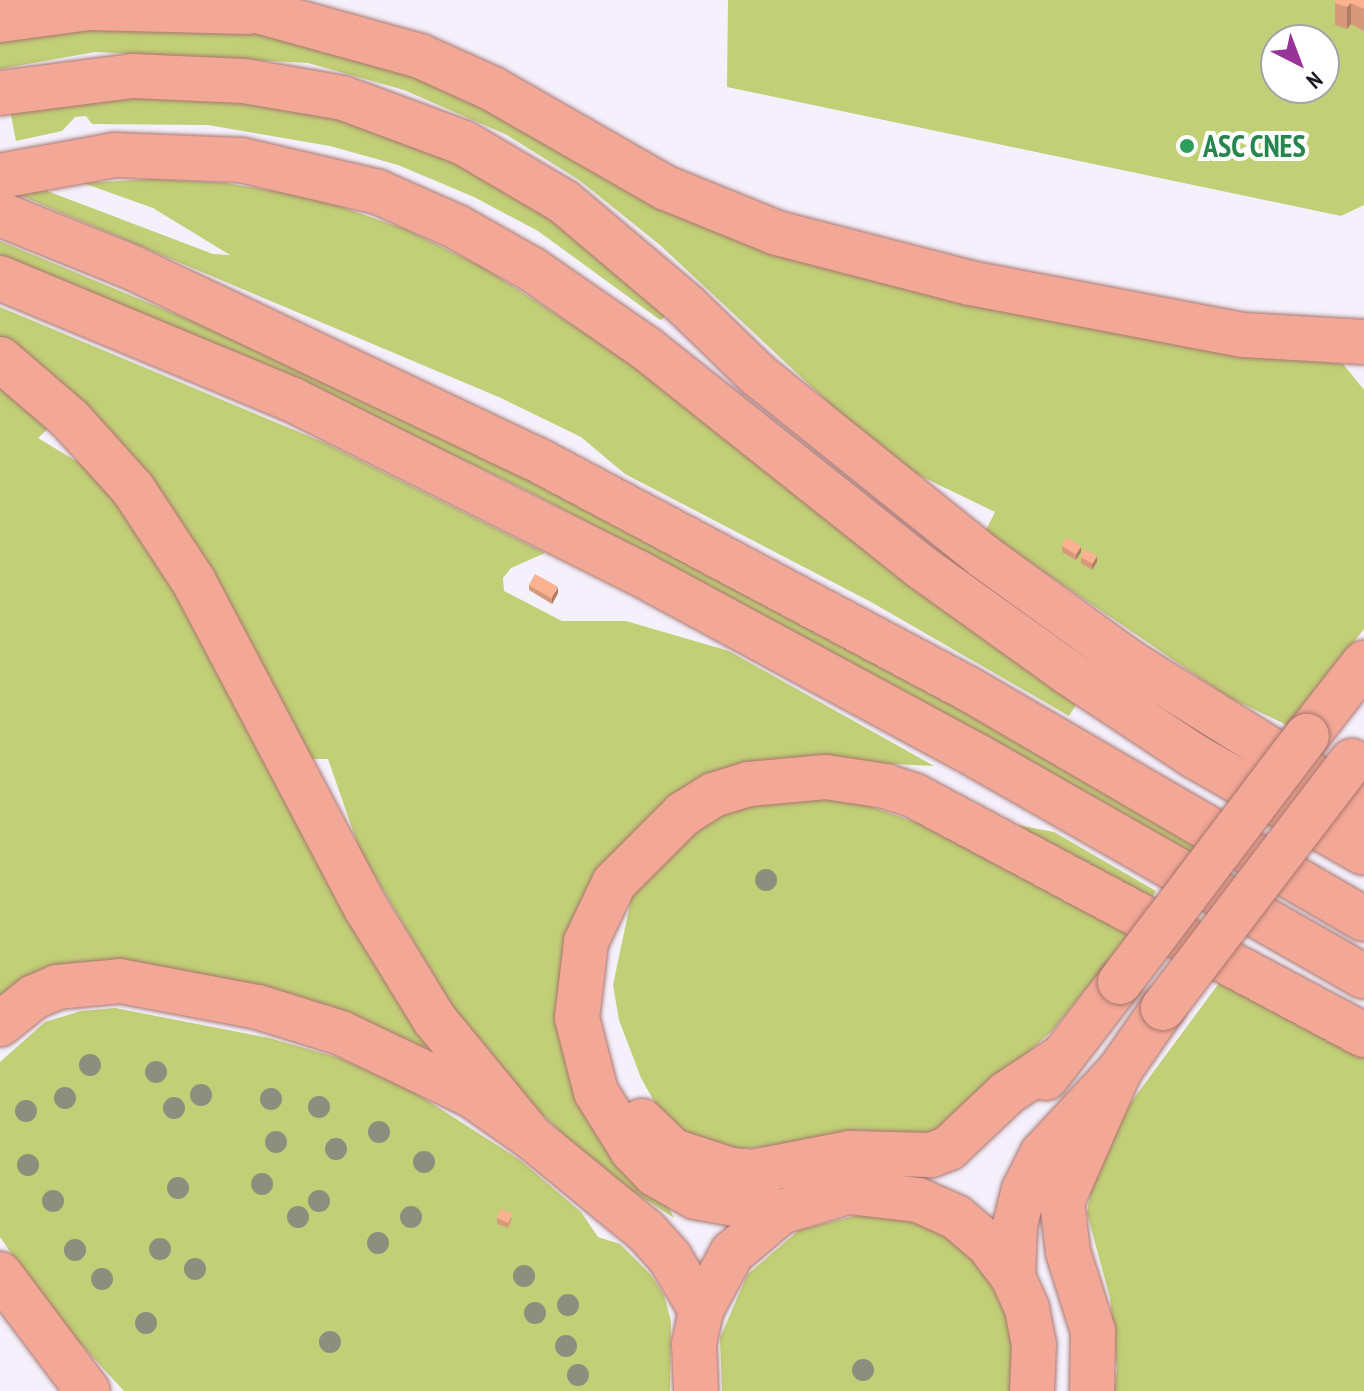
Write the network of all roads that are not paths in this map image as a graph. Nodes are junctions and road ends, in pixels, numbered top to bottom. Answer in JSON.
{"nodes":[{"id":1,"x":218,"y":0,"type":"edge"},
{"id":2,"x":263,"y":13,"type":"junction"},
{"id":3,"x":0,"y":20,"type":"edge"},
{"id":4,"x":0,"y":93,"type":"edge"},
{"id":5,"x":0,"y":176,"type":"edge"},
{"id":6,"x":0,"y":214,"type":"edge"},
{"id":7,"x":0,"y":278,"type":"edge"},
{"id":8,"x":1364,"y":342,"type":"edge"},
{"id":9,"x":0,"y":359,"type":"edge"},
{"id":10,"x":1364,"y":663,"type":"edge"},
{"id":11,"x":1358,"y":753,"type":"edge"},
{"id":12,"x":1364,"y":808,"type":"edge"},
{"id":13,"x":1364,"y":853,"type":"edge"},
{"id":14,"x":1364,"y":919,"type":"edge"},
{"id":15,"x":1364,"y":977,"type":"edge"},
{"id":16,"x":0,"y":1024,"type":"edge"},
{"id":17,"x":1364,"y":1035,"type":"edge"},
{"id":18,"x":1063,"y":1056,"type":"junction"},
{"id":19,"x":1120,"y":1070,"type":"junction"},
{"id":20,"x":596,"y":1092,"type":"junction"},
{"id":21,"x":531,"y":1137,"type":"junction"},
{"id":22,"x":918,"y":1200,"type":"junction"},
{"id":23,"x":781,"y":1212,"type":"junction"},
{"id":24,"x":0,"y":1274,"type":"edge"},
{"id":25,"x":1013,"y":1277,"type":"junction"},
{"id":26,"x":701,"y":1310,"type":"junction"},
{"id":27,"x":0,"y":1326,"type":"edge"},
{"id":28,"x":64,"y":1391,"type":"edge"},
{"id":29,"x":88,"y":1391,"type":"edge"},
{"id":30,"x":696,"y":1391,"type":"edge"},
{"id":31,"x":1032,"y":1391,"type":"edge"},
{"id":32,"x":1092,"y":1391,"type":"edge"}],
"edges":[{"from":1,"to":2,"type":"highway"},
{"from":2,"to":3,"type":"highway"},
{"from":2,"to":8,"type":"highway"},
{"from":4,"to":12,"type":"highway"},
{"from":5,"to":13,"type":"highway"},
{"from":6,"to":14,"type":"highway"},
{"from":7,"to":15,"type":"highway"},
{"from":9,"to":21,"type":"highway"},
{"from":10,"to":18,"type":"highway","bridge":true},
{"from":11,"to":19,"type":"highway","bridge":true},
{"from":16,"to":21,"type":"highway"},
{"from":17,"to":20,"type":"highway"},
{"from":18,"to":20,"type":"highway"},
{"from":18,"to":22,"type":"highway"},
{"from":19,"to":25,"type":"highway"},
{"from":19,"to":32,"type":"highway"},
{"from":20,"to":23,"type":"highway"},
{"from":21,"to":26,"type":"highway"},
{"from":22,"to":23,"type":"highway"},
{"from":22,"to":25,"type":"highway"},
{"from":23,"to":26,"type":"highway"},
{"from":24,"to":29,"type":"highway"},
{"from":25,"to":31,"type":"highway"},
{"from":26,"to":30,"type":"highway"},
{"from":27,"to":28,"type":"highway"}]}
